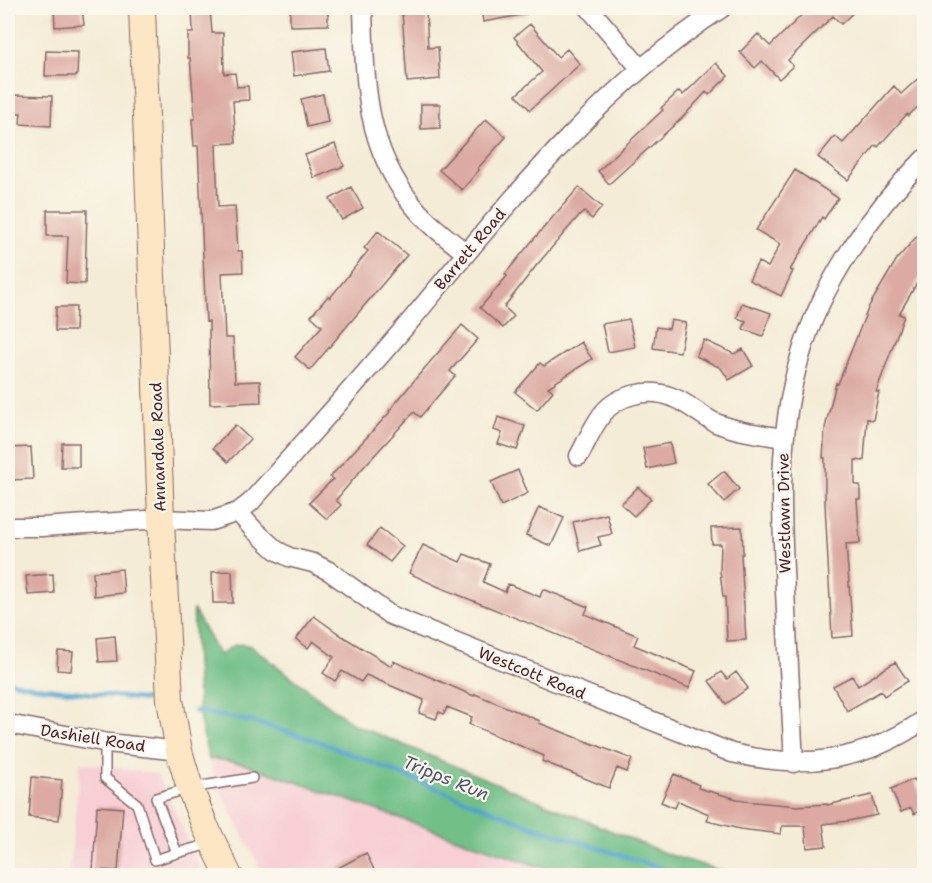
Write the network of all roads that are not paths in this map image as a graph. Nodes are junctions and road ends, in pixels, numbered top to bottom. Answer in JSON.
{"nodes":[{"id":1,"x":142,"y":8,"type":"edge"},
{"id":2,"x":363,"y":8,"type":"edge"},
{"id":3,"x":589,"y":8,"type":"edge"},
{"id":4,"x":722,"y":8,"type":"edge"},
{"id":5,"x":640,"y":68,"type":"junction"},
{"id":6,"x":924,"y":159,"type":"edge"},
{"id":7,"x":466,"y":254,"type":"junction"},
{"id":8,"x":784,"y":438,"type":"junction"},
{"id":9,"x":579,"y":456,"type":"dead end"},
{"id":10,"x":238,"y":512,"type":"junction"},
{"id":11,"x":161,"y":519,"type":"junction"},
{"id":12,"x":8,"y":527,"type":"edge"},
{"id":13,"x":924,"y":720,"type":"edge"},
{"id":14,"x":8,"y":724,"type":"edge"},
{"id":15,"x":105,"y":742,"type":"junction"},
{"id":16,"x":179,"y":752,"type":"junction"},
{"id":17,"x":794,"y":763,"type":"junction"},
{"id":18,"x":252,"y":778,"type":"dead end"},
{"id":19,"x":190,"y":788,"type":"junction"},
{"id":20,"x":214,"y":843,"type":"junction"},
{"id":21,"x":177,"y":854,"type":"junction"},
{"id":22,"x":229,"y":876,"type":"edge"}],
"edges":[{"from":1,"to":11,"type":"main road","name":"Annandale Road"},
{"from":2,"to":7,"type":"street"},
{"from":3,"to":5,"type":"street"},
{"from":4,"to":5,"type":"street","name":"Barrett Road"},
{"from":5,"to":7,"type":"street","name":"Barrett Road"},
{"from":6,"to":8,"type":"street","name":"Westlawn Drive"},
{"from":7,"to":10,"type":"street","name":"Barrett Road"},
{"from":8,"to":9,"type":"street"},
{"from":8,"to":17,"type":"street","name":"Westlawn Drive"},
{"from":10,"to":11,"type":"street"},
{"from":10,"to":17,"type":"street","name":"Westcott Road"},
{"from":11,"to":12,"type":"street"},
{"from":11,"to":16,"type":"main road","name":"Annandale Road"},
{"from":13,"to":17,"type":"street","name":"Westcott Road"},
{"from":14,"to":15,"type":"street","name":"Dashiell Road"},
{"from":15,"to":16,"type":"street","name":"Dashiell Road"},
{"from":15,"to":21,"type":"lane"},
{"from":16,"to":19,"type":"main road","name":"Annandale Road"},
{"from":18,"to":19,"type":"lane"},
{"from":19,"to":20,"type":"main road","name":"Annandale Road"},
{"from":19,"to":21,"type":"lane"},
{"from":20,"to":21,"type":"lane"},
{"from":20,"to":22,"type":"main road","name":"Annandale Road"}]}
